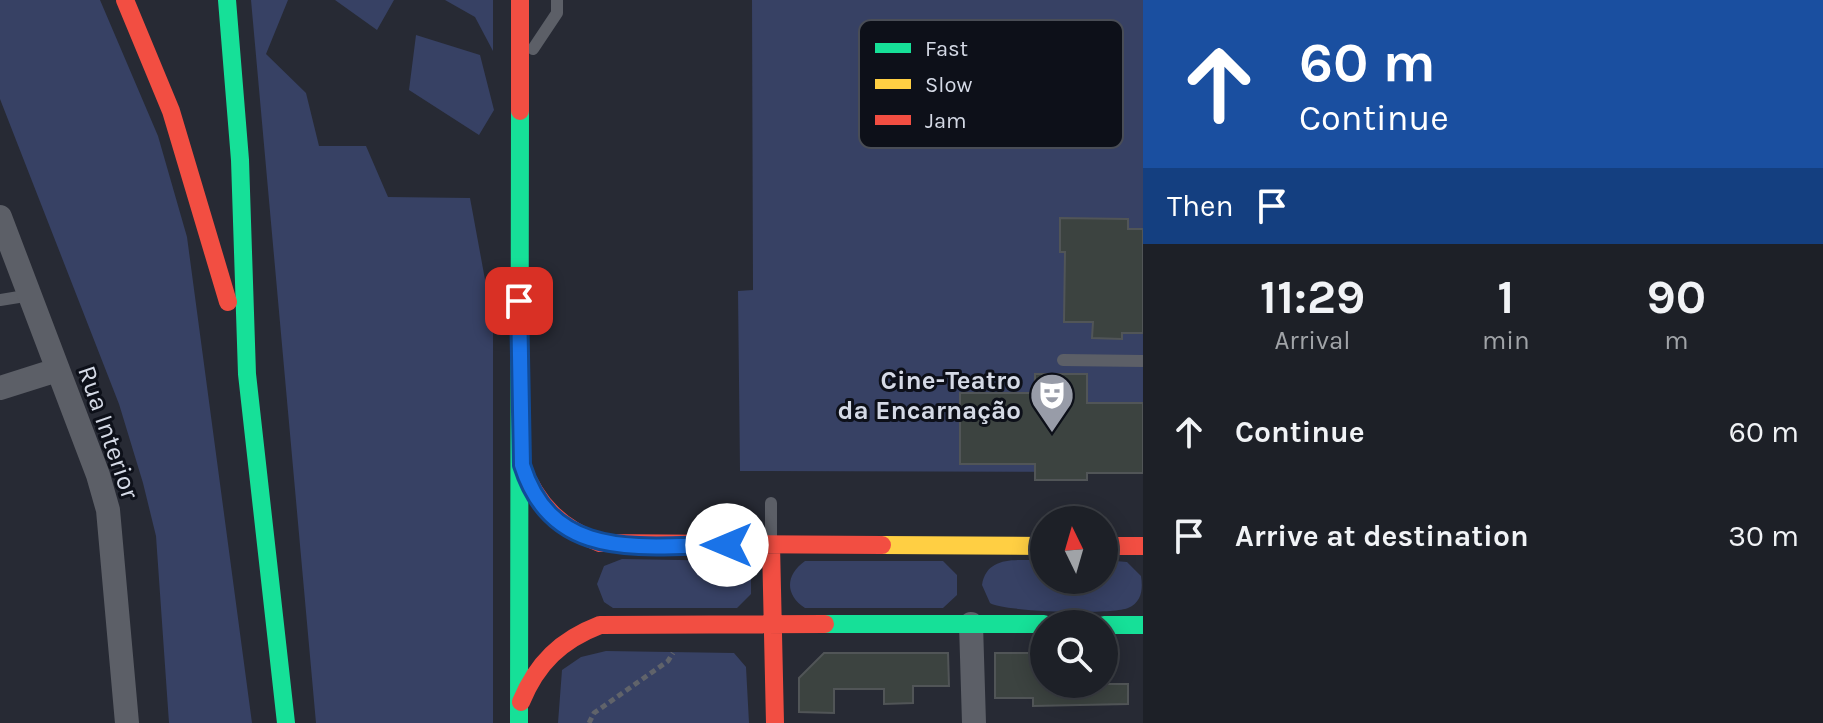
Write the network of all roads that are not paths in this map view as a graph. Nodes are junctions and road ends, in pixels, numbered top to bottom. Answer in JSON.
{"nodes":[{"id":1,"x":125,"y":0,"type":"edge"},
{"id":2,"x":227,"y":0,"type":"edge"},
{"id":3,"x":520,"y":0,"type":"edge"},
{"id":4,"x":557,"y":0,"type":"edge"},
{"id":5,"x":146,"y":14,"type":"dead end"},
{"id":6,"x":145,"y":41,"type":"junction"},
{"id":7,"x":519,"y":68,"type":"junction"},
{"id":8,"x":0,"y":217,"type":"edge"},
{"id":9,"x":31,"y":295,"type":"junction"},
{"id":10,"x":0,"y":300,"type":"edge"},
{"id":11,"x":1063,"y":360,"type":"dead end"},
{"id":12,"x":1143,"y":361,"type":"edge"},
{"id":13,"x":57,"y":370,"type":"junction"},
{"id":14,"x":247,"y":374,"type":"junction"},
{"id":15,"x":0,"y":388,"type":"edge"},
{"id":16,"x":519,"y":445,"type":"junction"},
{"id":17,"x":771,"y":503,"type":"dead end"},
{"id":18,"x":771,"y":545,"type":"junction"},
{"id":19,"x":1030,"y":546,"type":"edge"},
{"id":20,"x":1118,"y":546,"type":"edge"},
{"id":21,"x":1143,"y":546,"type":"edge"},
{"id":22,"x":771,"y":624,"type":"junction"},
{"id":23,"x":971,"y":624,"type":"junction"},
{"id":24,"x":1030,"y":624,"type":"edge"},
{"id":25,"x":1118,"y":625,"type":"edge"},
{"id":26,"x":1143,"y":625,"type":"edge"},
{"id":27,"x":127,"y":723,"type":"edge"},
{"id":28,"x":286,"y":723,"type":"edge"},
{"id":29,"x":519,"y":723,"type":"edge"},
{"id":30,"x":775,"y":723,"type":"edge"},
{"id":31,"x":974,"y":723,"type":"edge"}],
"edges":[{"from":1,"to":6,"type":"main road"},
{"from":2,"to":14,"type":"main road"},
{"from":3,"to":7,"type":"main road"},
{"from":4,"to":7,"type":"lane"},
{"from":5,"to":6,"type":"lane"},
{"from":6,"to":14,"type":"main road"},
{"from":7,"to":16,"type":"main road"},
{"from":8,"to":9,"type":"street","name":"Rua Interior"},
{"from":9,"to":10,"type":"lane"},
{"from":9,"to":13,"type":"street","name":"Rua Interior"},
{"from":11,"to":12,"type":"lane"},
{"from":13,"to":15,"type":"street"},
{"from":13,"to":27,"type":"street","name":"Rua Interior"},
{"from":14,"to":28,"type":"main road"},
{"from":16,"to":18,"type":"main road"},
{"from":16,"to":29,"type":"main road"},
{"from":17,"to":18,"type":"lane"},
{"from":18,"to":19,"type":"main road"},
{"from":18,"to":22,"type":"main road"},
{"from":20,"to":21,"type":"main road"},
{"from":22,"to":23,"type":"main road"},
{"from":22,"to":29,"type":"main road"},
{"from":22,"to":30,"type":"main road"},
{"from":23,"to":24,"type":"main road"},
{"from":23,"to":31,"type":"street"},
{"from":25,"to":26,"type":"main road"}]}
